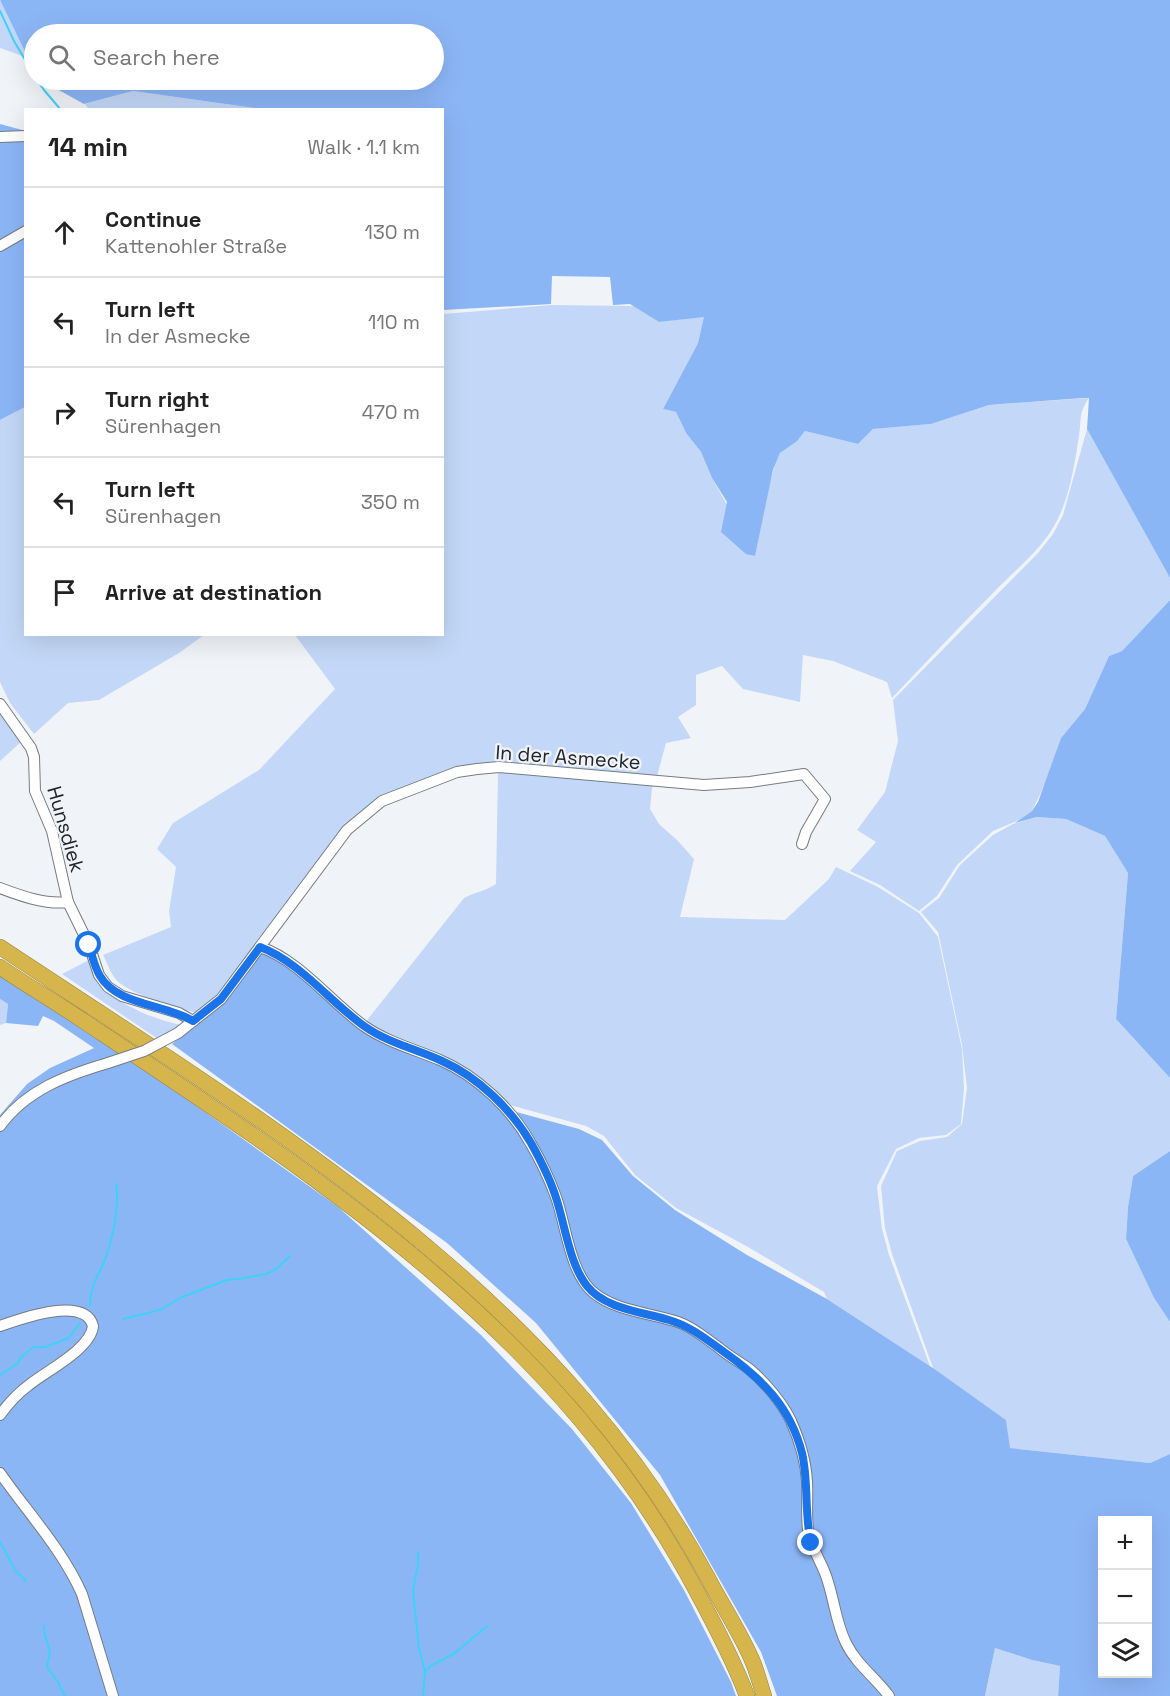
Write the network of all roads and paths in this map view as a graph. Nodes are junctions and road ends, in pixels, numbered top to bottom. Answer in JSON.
{"nodes":[{"id":1,"x":24,"y":136,"type":"edge"},
{"id":2,"x":0,"y":137,"type":"edge"},
{"id":3,"x":24,"y":232,"type":"edge"},
{"id":4,"x":0,"y":246,"type":"edge"},
{"id":5,"x":0,"y":704,"type":"edge"},
{"id":6,"x":802,"y":844,"type":"dead end"},
{"id":7,"x":0,"y":888,"type":"edge"},
{"id":8,"x":68,"y":902,"type":"junction"},
{"id":9,"x":0,"y":947,"type":"edge"},
{"id":10,"x":260,"y":947,"type":"junction"},
{"id":11,"x":0,"y":967,"type":"edge"},
{"id":12,"x":193,"y":1021,"type":"junction"},
{"id":13,"x":0,"y":1126,"type":"edge"},
{"id":14,"x":0,"y":1326,"type":"edge"},
{"id":15,"x":0,"y":1415,"type":"edge"},
{"id":16,"x":0,"y":1473,"type":"edge"},
{"id":17,"x":113,"y":1696,"type":"edge"},
{"id":18,"x":747,"y":1696,"type":"edge"},
{"id":19,"x":764,"y":1696,"type":"edge"},
{"id":20,"x":889,"y":1696,"type":"edge"}],
"edges":[{"from":1,"to":2,"type":"street"},
{"from":3,"to":4,"type":"street"},
{"from":5,"to":8,"type":"street","name":"Hunsdiek"},
{"from":6,"to":10,"type":"street","name":"In der Asmecke"},
{"from":7,"to":8,"type":"street"},
{"from":8,"to":12,"type":"street","name":"Hunsdiek"},
{"from":9,"to":19,"type":"highway"},
{"from":10,"to":12,"type":"street","name":"In der Asmecke"},
{"from":10,"to":20,"type":"street"},
{"from":11,"to":18,"type":"highway"},
{"from":12,"to":13,"type":"street","name":"In der Asmecke","bridge":true},
{"from":14,"to":15,"type":"street"},
{"from":16,"to":17,"type":"street"}]}
